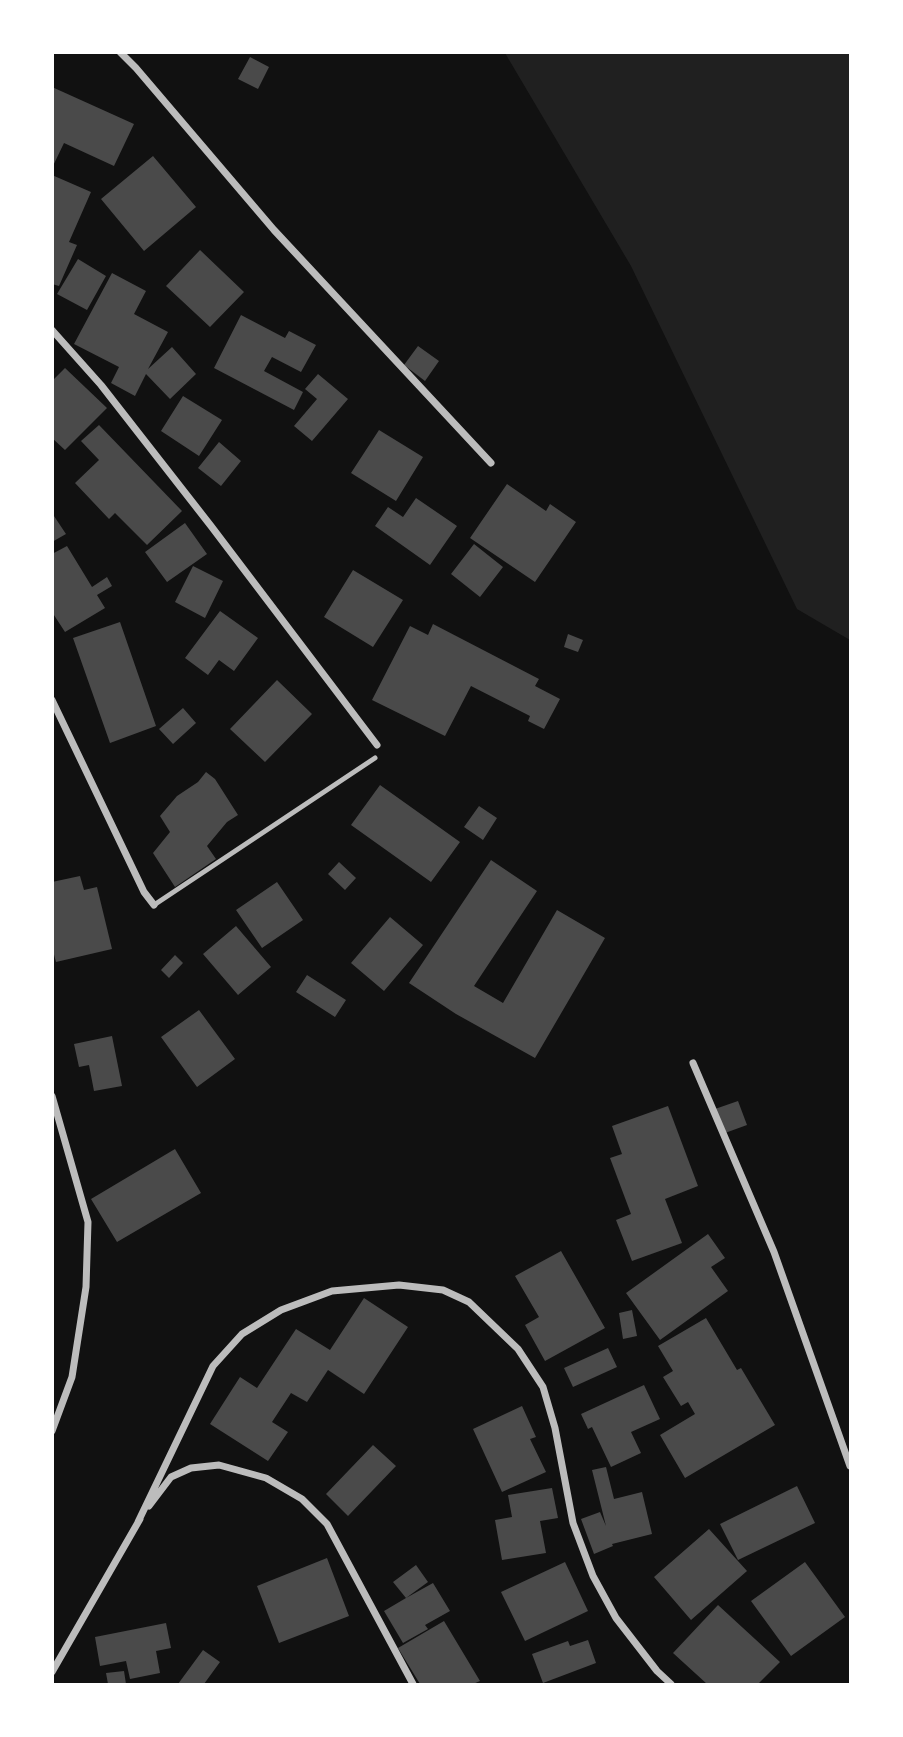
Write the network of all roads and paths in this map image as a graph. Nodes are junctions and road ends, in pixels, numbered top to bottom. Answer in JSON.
{"nodes":[{"id":1,"x":120,"y":52,"type":"edge"},
{"id":2,"x":52,"y":330,"type":"edge"},
{"id":3,"x":491,"y":463,"type":"dead end"},
{"id":4,"x":52,"y":700,"type":"edge"},
{"id":5,"x":377,"y":745,"type":"dead end"},
{"id":6,"x":375,"y":758,"type":"dead end"},
{"id":7,"x":154,"y":905,"type":"joint"},
{"id":8,"x":693,"y":1063,"type":"dead end"},
{"id":9,"x":52,"y":1096,"type":"edge"},
{"id":10,"x":52,"y":1431,"type":"edge"},
{"id":11,"x":850,"y":1466,"type":"edge"},
{"id":12,"x":138,"y":1522,"type":"junction"},
{"id":13,"x":53,"y":1670,"type":"edge"},
{"id":14,"x":413,"y":1685,"type":"edge"},
{"id":15,"x":671,"y":1685,"type":"edge"}],
"edges":[{"from":1,"to":3,"type":"street"},
{"from":2,"to":5,"type":"street"},
{"from":4,"to":7,"type":"street"},
{"from":6,"to":7,"type":"lane"},
{"from":8,"to":11,"type":"street"},
{"from":9,"to":10,"type":"street"},
{"from":12,"to":13,"type":"street"},
{"from":12,"to":14,"type":"street"},
{"from":12,"to":15,"type":"street"}]}
